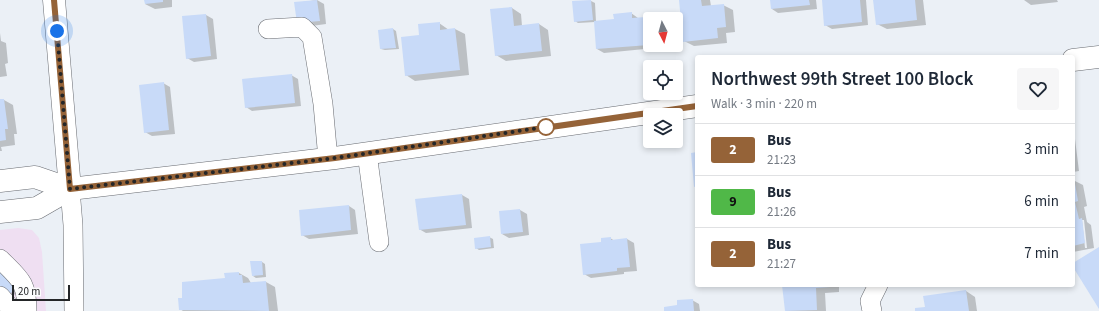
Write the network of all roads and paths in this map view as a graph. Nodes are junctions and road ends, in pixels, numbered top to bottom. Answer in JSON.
{"nodes":[{"id":1,"x":54,"y":0,"type":"edge"},
{"id":2,"x":268,"y":30,"type":"dead end"},
{"id":3,"x":1099,"y":57,"type":"edge"},
{"id":4,"x":1075,"y":60,"type":"edge"},
{"id":5,"x":695,"y":106,"type":"edge"},
{"id":6,"x":368,"y":153,"type":"junction"},
{"id":7,"x":328,"y":159,"type":"junction"},
{"id":8,"x":0,"y":181,"type":"edge"},
{"id":9,"x":70,"y":189,"type":"junction"},
{"id":10,"x":0,"y":212,"type":"edge"},
{"id":11,"x":379,"y":242,"type":"dead end"},
{"id":12,"x":0,"y":259,"type":"edge"},
{"id":13,"x":877,"y":287,"type":"edge"},
{"id":14,"x":12,"y":307,"type":"edge"},
{"id":15,"x":74,"y":311,"type":"edge"},
{"id":16,"x":872,"y":311,"type":"edge"}],
"edges":[{"from":1,"to":9,"type":"main road"},
{"from":2,"to":7,"type":"street"},
{"from":3,"to":4,"type":"main road"},
{"from":5,"to":6,"type":"main road"},
{"from":6,"to":7,"type":"main road"},
{"from":6,"to":11,"type":"street"},
{"from":7,"to":9,"type":"main road"},
{"from":8,"to":9,"type":"main road"},
{"from":9,"to":10,"type":"main road"},
{"from":9,"to":15,"type":"street"},
{"from":12,"to":14,"type":"street"},
{"from":13,"to":16,"type":"street"}]}
